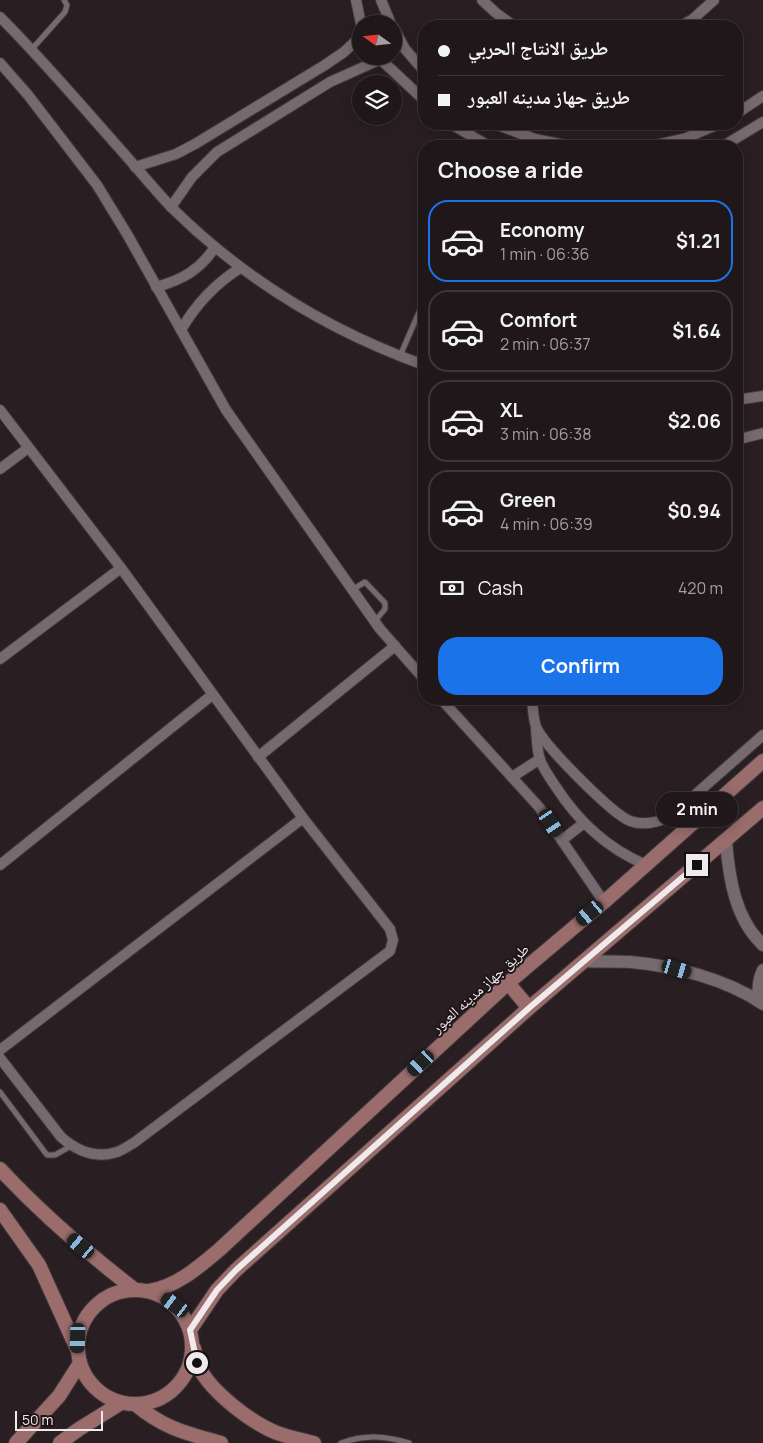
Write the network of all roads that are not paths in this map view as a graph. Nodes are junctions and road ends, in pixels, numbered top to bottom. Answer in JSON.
{"nodes":[{"id":1,"x":64,"y":0,"type":"edge"},
{"id":2,"x":356,"y":0,"type":"edge"},
{"id":3,"x":381,"y":0,"type":"edge"},
{"id":4,"x":482,"y":0,"type":"edge"},
{"id":5,"x":714,"y":0,"type":"edge"},
{"id":6,"x":359,"y":15,"type":"edge"},
{"id":7,"x":388,"y":15,"type":"edge"},
{"id":8,"x":0,"y":17,"type":"edge"},
{"id":9,"x":506,"y":20,"type":"edge"},
{"id":10,"x":691,"y":20,"type":"edge"},
{"id":11,"x":352,"y":43,"type":"edge"},
{"id":12,"x":402,"y":43,"type":"edge"},
{"id":13,"x":32,"y":49,"type":"junction"},
{"id":14,"x":405,"y":49,"type":"junction"},
{"id":15,"x":402,"y":50,"type":"edge"},
{"id":16,"x":0,"y":62,"type":"edge"},
{"id":17,"x":418,"y":64,"type":"edge"},
{"id":18,"x":365,"y":65,"type":"edge"},
{"id":19,"x":390,"y":65,"type":"edge"},
{"id":20,"x":418,"y":94,"type":"edge"},
{"id":21,"x":763,"y":96,"type":"edge"},
{"id":22,"x":743,"y":109,"type":"edge"},
{"id":23,"x":763,"y":122,"type":"edge"},
{"id":24,"x":460,"y":130,"type":"edge"},
{"id":25,"x":511,"y":130,"type":"edge"},
{"id":26,"x":705,"y":130,"type":"edge"},
{"id":27,"x":475,"y":140,"type":"edge"},
{"id":28,"x":541,"y":140,"type":"edge"},
{"id":29,"x":677,"y":140,"type":"edge"},
{"id":30,"x":733,"y":140,"type":"edge"},
{"id":31,"x":135,"y":167,"type":"junction"},
{"id":32,"x":171,"y":207,"type":"junction"},
{"id":33,"x":215,"y":247,"type":"junction"},
{"id":34,"x":240,"y":268,"type":"junction"},
{"id":35,"x":156,"y":287,"type":"junction"},
{"id":36,"x":418,"y":315,"type":"edge"},
{"id":37,"x":180,"y":330,"type":"junction"},
{"id":38,"x":400,"y":356,"type":"junction"},
{"id":39,"x":418,"y":363,"type":"edge"},
{"id":40,"x":763,"y":396,"type":"edge"},
{"id":41,"x":743,"y":399,"type":"edge"},
{"id":42,"x":0,"y":410,"type":"edge"},
{"id":43,"x":763,"y":433,"type":"edge"},
{"id":44,"x":743,"y":438,"type":"edge"},
{"id":45,"x":28,"y":448,"type":"junction"},
{"id":46,"x":0,"y":468,"type":"edge"},
{"id":47,"x":121,"y":568,"type":"junction"},
{"id":48,"x":352,"y":590,"type":"junction"},
{"id":49,"x":374,"y":621,"type":"junction"},
{"id":50,"x":395,"y":646,"type":"junction"},
{"id":51,"x":0,"y":659,"type":"edge"},
{"id":52,"x":418,"y":672,"type":"edge"},
{"id":53,"x":212,"y":695,"type":"junction"},
{"id":54,"x":446,"y":705,"type":"edge"},
{"id":55,"x":533,"y":705,"type":"edge"},
{"id":56,"x":536,"y":728,"type":"junction"},
{"id":57,"x":763,"y":735,"type":"edge"},
{"id":58,"x":258,"y":757,"type":"junction"},
{"id":59,"x":540,"y":759,"type":"junction"},
{"id":60,"x":763,"y":761,"type":"edge"},
{"id":61,"x":512,"y":777,"type":"junction"},
{"id":62,"x":763,"y":808,"type":"edge"},
{"id":63,"x":303,"y":818,"type":"junction"},
{"id":64,"x":584,"y":822,"type":"junction"},
{"id":65,"x":562,"y":840,"type":"junction"},
{"id":66,"x":726,"y":841,"type":"junction"},
{"id":67,"x":644,"y":864,"type":"junction"},
{"id":68,"x":0,"y":865,"type":"edge"},
{"id":69,"x":604,"y":902,"type":"junction"},
{"id":70,"x":763,"y":945,"type":"edge"},
{"id":71,"x":584,"y":961,"type":"junction"},
{"id":72,"x":763,"y":970,"type":"edge"},
{"id":73,"x":508,"y":983,"type":"junction"},
{"id":74,"x":762,"y":1003,"type":"edge"},
{"id":75,"x":529,"y":1008,"type":"junction"},
{"id":76,"x":0,"y":1050,"type":"edge"},
{"id":77,"x":0,"y":1058,"type":"edge"},
{"id":78,"x":0,"y":1092,"type":"edge"},
{"id":79,"x":71,"y":1146,"type":"junction"},
{"id":80,"x":0,"y":1169,"type":"edge"},
{"id":81,"x":0,"y":1210,"type":"edge"},
{"id":82,"x":134,"y":1289,"type":"junction"},
{"id":83,"x":149,"y":1291,"type":"junction"},
{"id":84,"x":191,"y":1336,"type":"junction"},
{"id":85,"x":79,"y":1357,"type":"junction"},
{"id":86,"x":128,"y":1404,"type":"junction"},
{"id":87,"x":196,"y":1440,"type":"edge"},
{"id":88,"x":16,"y":1443,"type":"edge"},
{"id":89,"x":60,"y":1443,"type":"edge"},
{"id":90,"x":221,"y":1443,"type":"edge"},
{"id":91,"x":314,"y":1443,"type":"edge"},
{"id":92,"x":341,"y":1443,"type":"edge"},
{"id":93,"x":409,"y":1443,"type":"edge"}],
"edges":[{"from":1,"to":13,"type":"lane"},
{"from":2,"to":6,"type":"street"},
{"from":3,"to":7,"type":"street"},
{"from":4,"to":9,"type":"street"},
{"from":5,"to":10,"type":"street"},
{"from":8,"to":13,"type":"street"},
{"from":11,"to":31,"type":"street"},
{"from":12,"to":14,"type":"street"},
{"from":13,"to":31,"type":"street"},
{"from":14,"to":15,"type":"street"},
{"from":14,"to":17,"type":"street"},
{"from":16,"to":35,"type":"street"},
{"from":18,"to":32,"type":"street"},
{"from":19,"to":20,"type":"street"},
{"from":21,"to":22,"type":"street"},
{"from":23,"to":30,"type":"street"},
{"from":24,"to":27,"type":"street"},
{"from":25,"to":28,"type":"street"},
{"from":26,"to":29,"type":"street"},
{"from":31,"to":32,"type":"street"},
{"from":32,"to":33,"type":"street"},
{"from":33,"to":34,"type":"street"},
{"from":33,"to":35,"type":"street"},
{"from":34,"to":37,"type":"street"},
{"from":34,"to":38,"type":"street"},
{"from":35,"to":37,"type":"street"},
{"from":36,"to":38,"type":"lane"},
{"from":37,"to":48,"type":"street"},
{"from":38,"to":39,"type":"street"},
{"from":40,"to":41,"type":"street"},
{"from":42,"to":45,"type":"street"},
{"from":43,"to":44,"type":"street"},
{"from":45,"to":46,"type":"street"},
{"from":45,"to":47,"type":"street"},
{"from":47,"to":51,"type":"street"},
{"from":47,"to":53,"type":"street"},
{"from":48,"to":49,"type":"street"},
{"from":48,"to":49,"type":"lane"},
{"from":49,"to":50,"type":"street"},
{"from":50,"to":52,"type":"street"},
{"from":50,"to":58,"type":"street"},
{"from":53,"to":58,"type":"street"},
{"from":53,"to":68,"type":"street"},
{"from":54,"to":61,"type":"street"},
{"from":55,"to":56,"type":"street"},
{"from":56,"to":57,"type":"street"},
{"from":56,"to":59,"type":"street"},
{"from":58,"to":63,"type":"street"},
{"from":59,"to":61,"type":"street"},
{"from":59,"to":64,"type":"street"},
{"from":60,"to":67,"type":"main road","name":"طريق جهاز مدينه العبور"},
{"from":61,"to":65,"type":"street"},
{"from":62,"to":66,"type":"main road"},
{"from":63,"to":76,"type":"street"},
{"from":63,"to":79,"type":"street"},
{"from":64,"to":65,"type":"street"},
{"from":64,"to":67,"type":"street"},
{"from":65,"to":69,"type":"street"},
{"from":66,"to":70,"type":"street"},
{"from":66,"to":71,"type":"main road"},
{"from":67,"to":69,"type":"main road","name":"طريق جهاز مدينه العبور"},
{"from":69,"to":73,"type":"main road","name":"طريق جهاز مدينه العبور"},
{"from":71,"to":74,"type":"street"},
{"from":71,"to":75,"type":"main road"},
{"from":72,"to":74,"type":"street"},
{"from":73,"to":75,"type":"main road"},
{"from":73,"to":83,"type":"main road","name":"طريق جهاز مدينه العبور"},
{"from":75,"to":84,"type":"main road"},
{"from":77,"to":79,"type":"street"},
{"from":78,"to":79,"type":"lane"},
{"from":80,"to":82,"type":"main road"},
{"from":81,"to":85,"type":"main road"},
{"from":82,"to":83,"type":"main road"},
{"from":82,"to":85,"type":"main road"},
{"from":83,"to":84,"type":"main road"},
{"from":84,"to":86,"type":"main road"},
{"from":84,"to":91,"type":"main road"},
{"from":85,"to":86,"type":"main road"},
{"from":85,"to":88,"type":"main road"},
{"from":86,"to":87,"type":"main road"},
{"from":86,"to":89,"type":"main road"},
{"from":87,"to":90,"type":"main road"},
{"from":92,"to":93,"type":"lane"}]}
